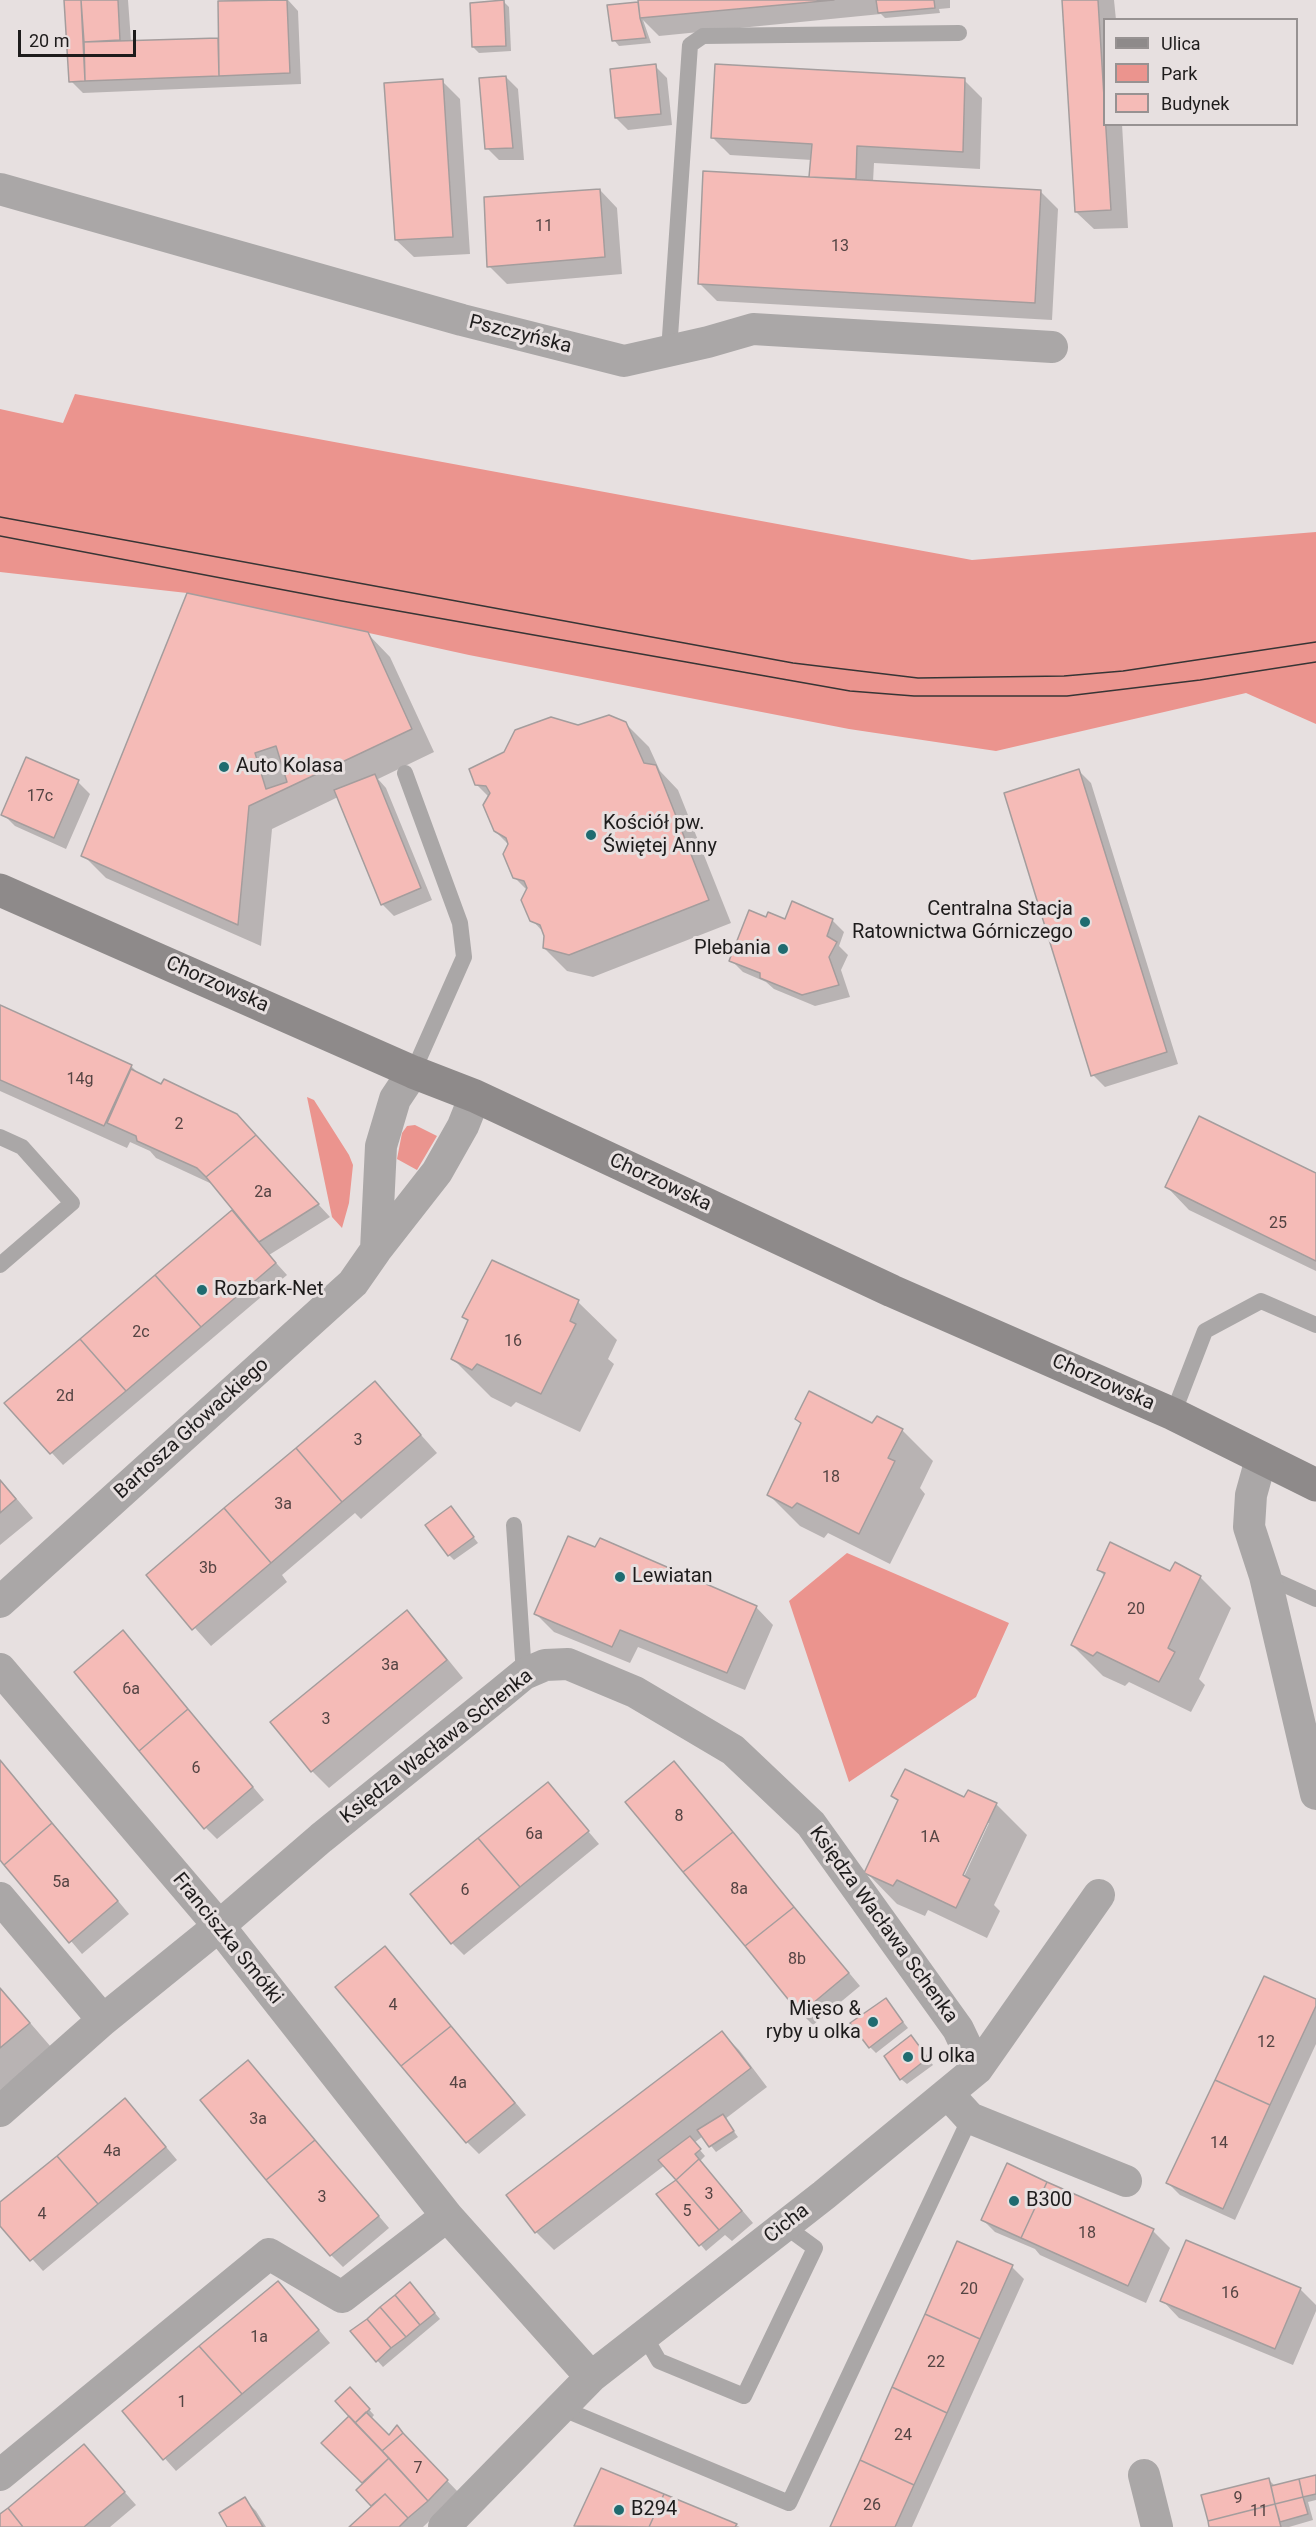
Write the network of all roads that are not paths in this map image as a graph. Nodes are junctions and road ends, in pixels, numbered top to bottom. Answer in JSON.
{"nodes":[{"id":1,"x":959,"y":33,"type":"dead end"},
{"id":2,"x":0,"y":189,"type":"edge"},
{"id":3,"x":1052,"y":347,"type":"dead end"},
{"id":4,"x":669,"y":351,"type":"junction"},
{"id":5,"x":405,"y":773,"type":"dead end"},
{"id":6,"x":0,"y":890,"type":"edge"},
{"id":7,"x":413,"y":1072,"type":"junction"},
{"id":8,"x":476,"y":1096,"type":"junction"},
{"id":9,"x":0,"y":1137,"type":"edge"},
{"id":10,"x":376,"y":1250,"type":"junction"},
{"id":11,"x":0,"y":1265,"type":"edge"},
{"id":12,"x":1316,"y":1324,"type":"edge"},
{"id":13,"x":1173,"y":1414,"type":"junction"},
{"id":14,"x":1261,"y":1459,"type":"junction"},
{"id":15,"x":1316,"y":1485,"type":"edge"},
{"id":16,"x":514,"y":1525,"type":"dead end"},
{"id":17,"x":1264,"y":1576,"type":"junction"},
{"id":18,"x":1316,"y":1599,"type":"edge"},
{"id":19,"x":0,"y":1602,"type":"edge"},
{"id":20,"x":0,"y":1669,"type":"edge"},
{"id":21,"x":524,"y":1674,"type":"junction"},
{"id":22,"x":1316,"y":1793,"type":"edge"},
{"id":23,"x":1100,"y":1895,"type":"dead end"},
{"id":24,"x":4,"y":1911,"type":"edge"},
{"id":25,"x":219,"y":1926,"type":"junction"},
{"id":26,"x":103,"y":2020,"type":"junction"},
{"id":27,"x":977,"y":2069,"type":"junction"},
{"id":28,"x":948,"y":2094,"type":"junction"},
{"id":29,"x":0,"y":2111,"type":"edge"},
{"id":30,"x":970,"y":2118,"type":"junction"},
{"id":31,"x":1126,"y":2181,"type":"dead end"},
{"id":32,"x":447,"y":2216,"type":"junction"},
{"id":33,"x":785,"y":2226,"type":"junction"},
{"id":34,"x":644,"y":2336,"type":"junction"},
{"id":35,"x":591,"y":2377,"type":"junction"},
{"id":36,"x":561,"y":2408,"type":"junction"},
{"id":37,"x":0,"y":2475,"type":"edge"},
{"id":38,"x":1144,"y":2475,"type":"dead end"},
{"id":39,"x":444,"y":2527,"type":"edge"},
{"id":40,"x":1157,"y":2527,"type":"edge"}],
"edges":[{"from":1,"to":4,"type":"lane"},
{"from":2,"to":4,"type":"street","name":"Pszczyńska"},
{"from":3,"to":4,"type":"street","name":"Pszczyńska"},
{"from":5,"to":7,"type":"lane"},
{"from":6,"to":7,"type":"main road","name":"Chorzowska"},
{"from":7,"to":8,"type":"main road","name":"Chorzowska"},
{"from":7,"to":10,"type":"street"},
{"from":8,"to":10,"type":"street","name":"Bartosza Głowackiego"},
{"from":8,"to":13,"type":"main road","name":"Chorzowska"},
{"from":9,"to":11,"type":"lane"},
{"from":10,"to":19,"type":"street","name":"Bartosza Głowackiego"},
{"from":12,"to":13,"type":"lane"},
{"from":13,"to":14,"type":"main road","name":"Chorzowska"},
{"from":14,"to":15,"type":"main road","name":"Chorzowska"},
{"from":14,"to":17,"type":"street"},
{"from":16,"to":21,"type":"lane"},
{"from":17,"to":18,"type":"lane"},
{"from":17,"to":22,"type":"street"},
{"from":20,"to":25,"type":"street","name":"Franciszka Smółki"},
{"from":21,"to":25,"type":"street","name":"Księdza Wacława Schenka"},
{"from":21,"to":27,"type":"street","name":"Księdza Wacława Schenka"},
{"from":23,"to":27,"type":"street","name":"Cicha"},
{"from":24,"to":26,"type":"street"},
{"from":25,"to":26,"type":"street","name":"Księdza Wacława Schenka"},
{"from":25,"to":32,"type":"street","name":"Franciszka Smółki"},
{"from":26,"to":29,"type":"street","name":"Księdza Wacława Schenka"},
{"from":27,"to":28,"type":"street","name":"Cicha"},
{"from":28,"to":30,"type":"street"},
{"from":28,"to":33,"type":"street","name":"Cicha"},
{"from":30,"to":31,"type":"street"},
{"from":30,"to":36,"type":"lane"},
{"from":32,"to":35,"type":"street","name":"Franciszka Smółki"},
{"from":32,"to":37,"type":"street"},
{"from":33,"to":34,"type":"street","name":"Cicha"},
{"from":33,"to":34,"type":"lane"},
{"from":34,"to":35,"type":"street","name":"Cicha"},
{"from":35,"to":36,"type":"street","name":"Cicha"},
{"from":36,"to":39,"type":"street","name":"Cicha"},
{"from":38,"to":40,"type":"street"}]}
